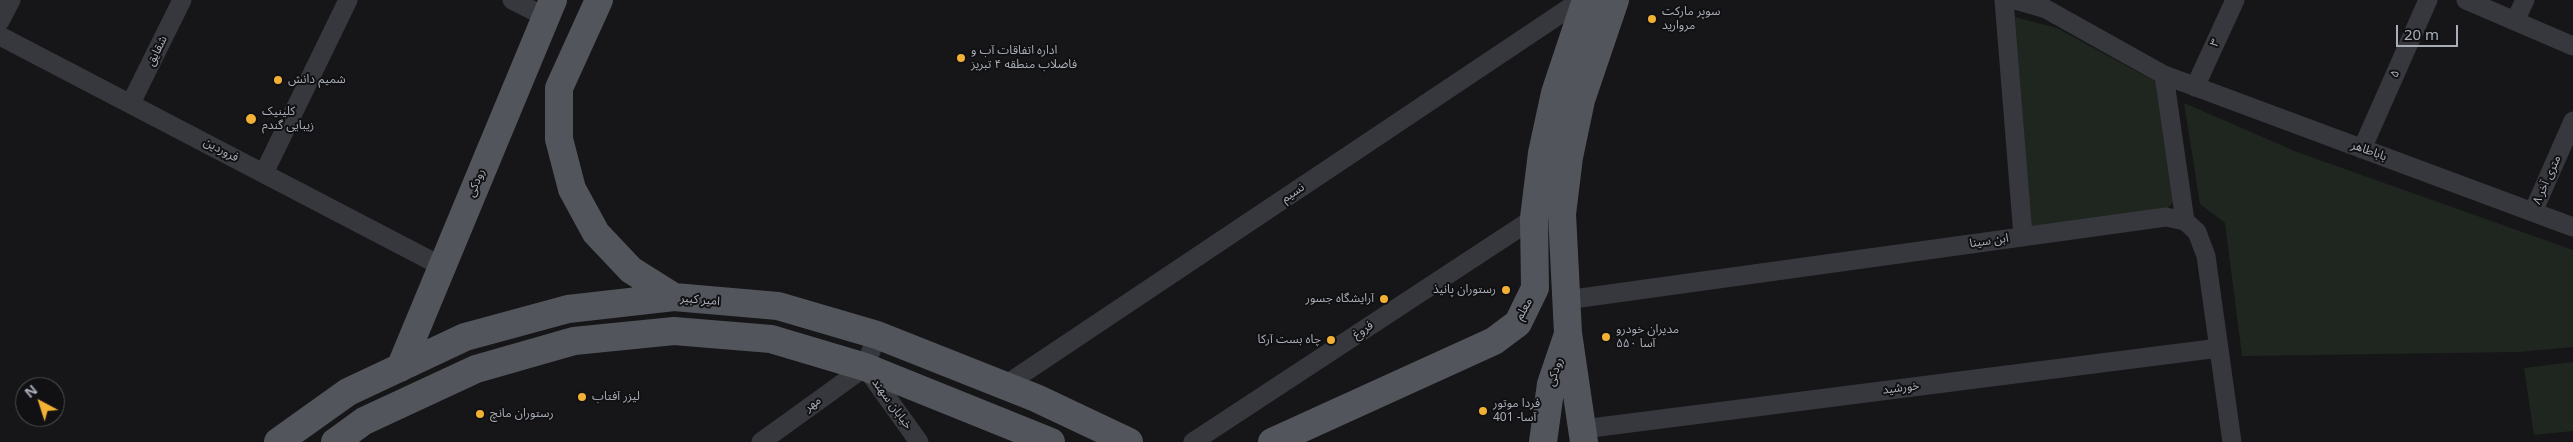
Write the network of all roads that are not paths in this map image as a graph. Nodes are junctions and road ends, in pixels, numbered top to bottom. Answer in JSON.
{"nodes":[{"id":1,"x":11,"y":0,"type":"edge"},
{"id":2,"x":182,"y":0,"type":"edge"},
{"id":3,"x":348,"y":0,"type":"edge"},
{"id":4,"x":512,"y":0,"type":"edge"},
{"id":5,"x":599,"y":0,"type":"edge"},
{"id":6,"x":1581,"y":0,"type":"edge"},
{"id":7,"x":1586,"y":0,"type":"edge"},
{"id":8,"x":1615,"y":0,"type":"edge"},
{"id":9,"x":2004,"y":0,"type":"edge"},
{"id":10,"x":2016,"y":0,"type":"edge"},
{"id":11,"x":2235,"y":0,"type":"edge"},
{"id":12,"x":2428,"y":0,"type":"edge"},
{"id":13,"x":2466,"y":0,"type":"edge"},
{"id":14,"x":2525,"y":0,"type":"edge"},
{"id":15,"x":2048,"y":4,"type":"edge"},
{"id":16,"x":549,"y":8,"type":"edge"},
{"id":17,"x":0,"y":21,"type":"edge"},
{"id":18,"x":2515,"y":21,"type":"junction"},
{"id":19,"x":0,"y":36,"type":"edge"},
{"id":20,"x":2573,"y":46,"type":"edge"},
{"id":21,"x":2164,"y":75,"type":"junction"},
{"id":22,"x":2195,"y":87,"type":"junction"},
{"id":23,"x":131,"y":103,"type":"junction"},
{"id":24,"x":2573,"y":121,"type":"edge"},
{"id":25,"x":2362,"y":148,"type":"junction"},
{"id":26,"x":264,"y":173,"type":"junction"},
{"id":27,"x":2533,"y":212,"type":"junction"},
{"id":28,"x":1534,"y":218,"type":"junction"},
{"id":29,"x":2185,"y":222,"type":"junction"},
{"id":30,"x":2573,"y":227,"type":"edge"},
{"id":31,"x":2024,"y":236,"type":"junction"},
{"id":32,"x":441,"y":266,"type":"junction"},
{"id":33,"x":674,"y":298,"type":"junction"},
{"id":34,"x":1566,"y":300,"type":"junction"},
{"id":35,"x":1568,"y":333,"type":"junction"},
{"id":36,"x":876,"y":336,"type":"junction"},
{"id":37,"x":2219,"y":348,"type":"junction"},
{"id":38,"x":865,"y":367,"type":"junction"},
{"id":39,"x":400,"y":368,"type":"junction"},
{"id":40,"x":1004,"y":386,"type":"junction"},
{"id":41,"x":1583,"y":435,"type":"edge"},
{"id":42,"x":278,"y":442,"type":"edge"},
{"id":43,"x":335,"y":442,"type":"edge"},
{"id":44,"x":761,"y":442,"type":"edge"},
{"id":45,"x":919,"y":442,"type":"edge"},
{"id":46,"x":1051,"y":442,"type":"edge"},
{"id":47,"x":1129,"y":442,"type":"edge"},
{"id":48,"x":1193,"y":442,"type":"edge"},
{"id":49,"x":1272,"y":442,"type":"edge"},
{"id":50,"x":1543,"y":442,"type":"edge"},
{"id":51,"x":2232,"y":442,"type":"edge"}],
"edges":[{"from":1,"to":17,"type":"street"},
{"from":2,"to":23,"type":"street","name":"شقایق"},
{"from":3,"to":26,"type":"street"},
{"from":4,"to":16,"type":"street"},
{"from":5,"to":33,"type":"main road"},
{"from":6,"to":40,"type":"street","name":"نسیم"},
{"from":7,"to":28,"type":"main road","name":"معلم"},
{"from":8,"to":34,"type":"main road"},
{"from":9,"to":31,"type":"street"},
{"from":10,"to":15,"type":"street","name":"باباطاهر"},
{"from":11,"to":22,"type":"street","name":"۳"},
{"from":12,"to":25,"type":"street","name":"۵"},
{"from":13,"to":18,"type":"street"},
{"from":14,"to":18,"type":"street"},
{"from":15,"to":21,"type":"street","name":"باباطاهر"},
{"from":16,"to":32,"type":"main road","name":"رودکى"},
{"from":18,"to":20,"type":"street"},
{"from":19,"to":23,"type":"street","name":"فروردین"},
{"from":21,"to":22,"type":"street","name":"باباطاهر"},
{"from":21,"to":29,"type":"street"},
{"from":22,"to":25,"type":"street","name":"باباطاهر"},
{"from":23,"to":26,"type":"street","name":"فروردین"},
{"from":24,"to":27,"type":"street","name":"۸ متری آخر"},
{"from":25,"to":27,"type":"street","name":"باباطاهر"},
{"from":26,"to":32,"type":"street","name":"فروردین"},
{"from":27,"to":30,"type":"street","name":"باباطاهر"},
{"from":28,"to":48,"type":"street","name":"فروغ"},
{"from":28,"to":49,"type":"main road","name":"معلم"},
{"from":29,"to":31,"type":"street","name":"ابن سینا"},
{"from":29,"to":37,"type":"street"},
{"from":31,"to":34,"type":"street","name":"ابن سینا"},
{"from":32,"to":39,"type":"main road","name":"رودکى"},
{"from":33,"to":36,"type":"main road","name":"امیر کبیر"},
{"from":33,"to":39,"type":"main road","name":"امیر کبیر"},
{"from":34,"to":35,"type":"main road"},
{"from":35,"to":41,"type":"main road"},
{"from":35,"to":50,"type":"main road","name":"رودکی"},
{"from":36,"to":38,"type":"street"},
{"from":36,"to":40,"type":"main road","name":"امیر کبیر"},
{"from":37,"to":41,"type":"street","name":"خورشید"},
{"from":37,"to":51,"type":"street"},
{"from":38,"to":43,"type":"main road"},
{"from":38,"to":44,"type":"street","name":"مهر"},
{"from":38,"to":45,"type":"street","name":"خیابان سهند"},
{"from":38,"to":46,"type":"main road"},
{"from":39,"to":42,"type":"main road","name":"امیر کبیر"},
{"from":40,"to":47,"type":"main road","name":"امیر کبیر"}]}
